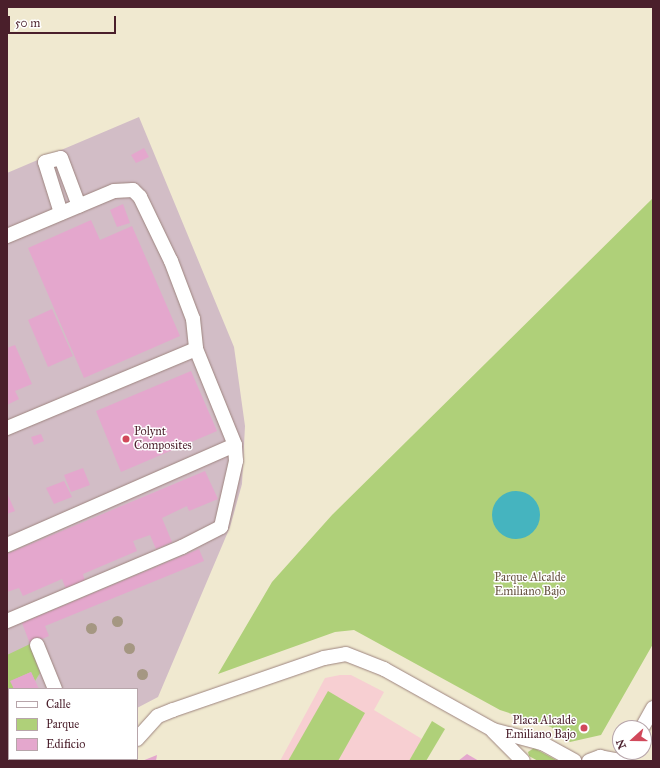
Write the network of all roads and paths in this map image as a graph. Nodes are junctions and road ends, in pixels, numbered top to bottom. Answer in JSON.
{"nodes":[{"id":1,"x":78,"y":206,"type":"junction"},
{"id":2,"x":61,"y":213,"type":"junction"},
{"id":3,"x":7,"y":236,"type":"edge"},
{"id":4,"x":196,"y":349,"type":"junction"},
{"id":5,"x":7,"y":428,"type":"edge"},
{"id":6,"x":235,"y":445,"type":"junction"},
{"id":7,"x":7,"y":545,"type":"edge"},
{"id":8,"x":7,"y":621,"type":"edge"},
{"id":9,"x":37,"y":644,"type":"dead end"},
{"id":10,"x":55,"y":688,"type":"edge"},
{"id":11,"x":653,"y":708,"type":"edge"},
{"id":12,"x":158,"y":716,"type":"junction"},
{"id":13,"x":646,"y":720,"type":"edge"},
{"id":14,"x":138,"y":724,"type":"edge"},
{"id":15,"x":493,"y":730,"type":"junction"},
{"id":16,"x":138,"y":738,"type":"edge"},
{"id":17,"x":120,"y":760,"type":"edge"},
{"id":18,"x":114,"y":761,"type":"edge"},
{"id":19,"x":523,"y":761,"type":"edge"},
{"id":20,"x":574,"y":761,"type":"edge"},
{"id":21,"x":590,"y":761,"type":"edge"},
{"id":22,"x":620,"y":761,"type":"edge"}],
"edges":[{"from":1,"to":2,"type":"street"},
{"from":1,"to":2,"type":"street"},
{"from":1,"to":4,"type":"street"},
{"from":2,"to":3,"type":"street"},
{"from":4,"to":5,"type":"street"},
{"from":4,"to":6,"type":"street"},
{"from":6,"to":7,"type":"street"},
{"from":6,"to":8,"type":"street"},
{"from":9,"to":10,"type":"street"},
{"from":11,"to":13,"type":"street"},
{"from":12,"to":14,"type":"street"},
{"from":12,"to":15,"type":"street"},
{"from":12,"to":16,"type":"street"},
{"from":15,"to":19,"type":"street"},
{"from":15,"to":20,"type":"street"},
{"from":17,"to":18,"type":"street"},
{"from":21,"to":22,"type":"street"}]}
